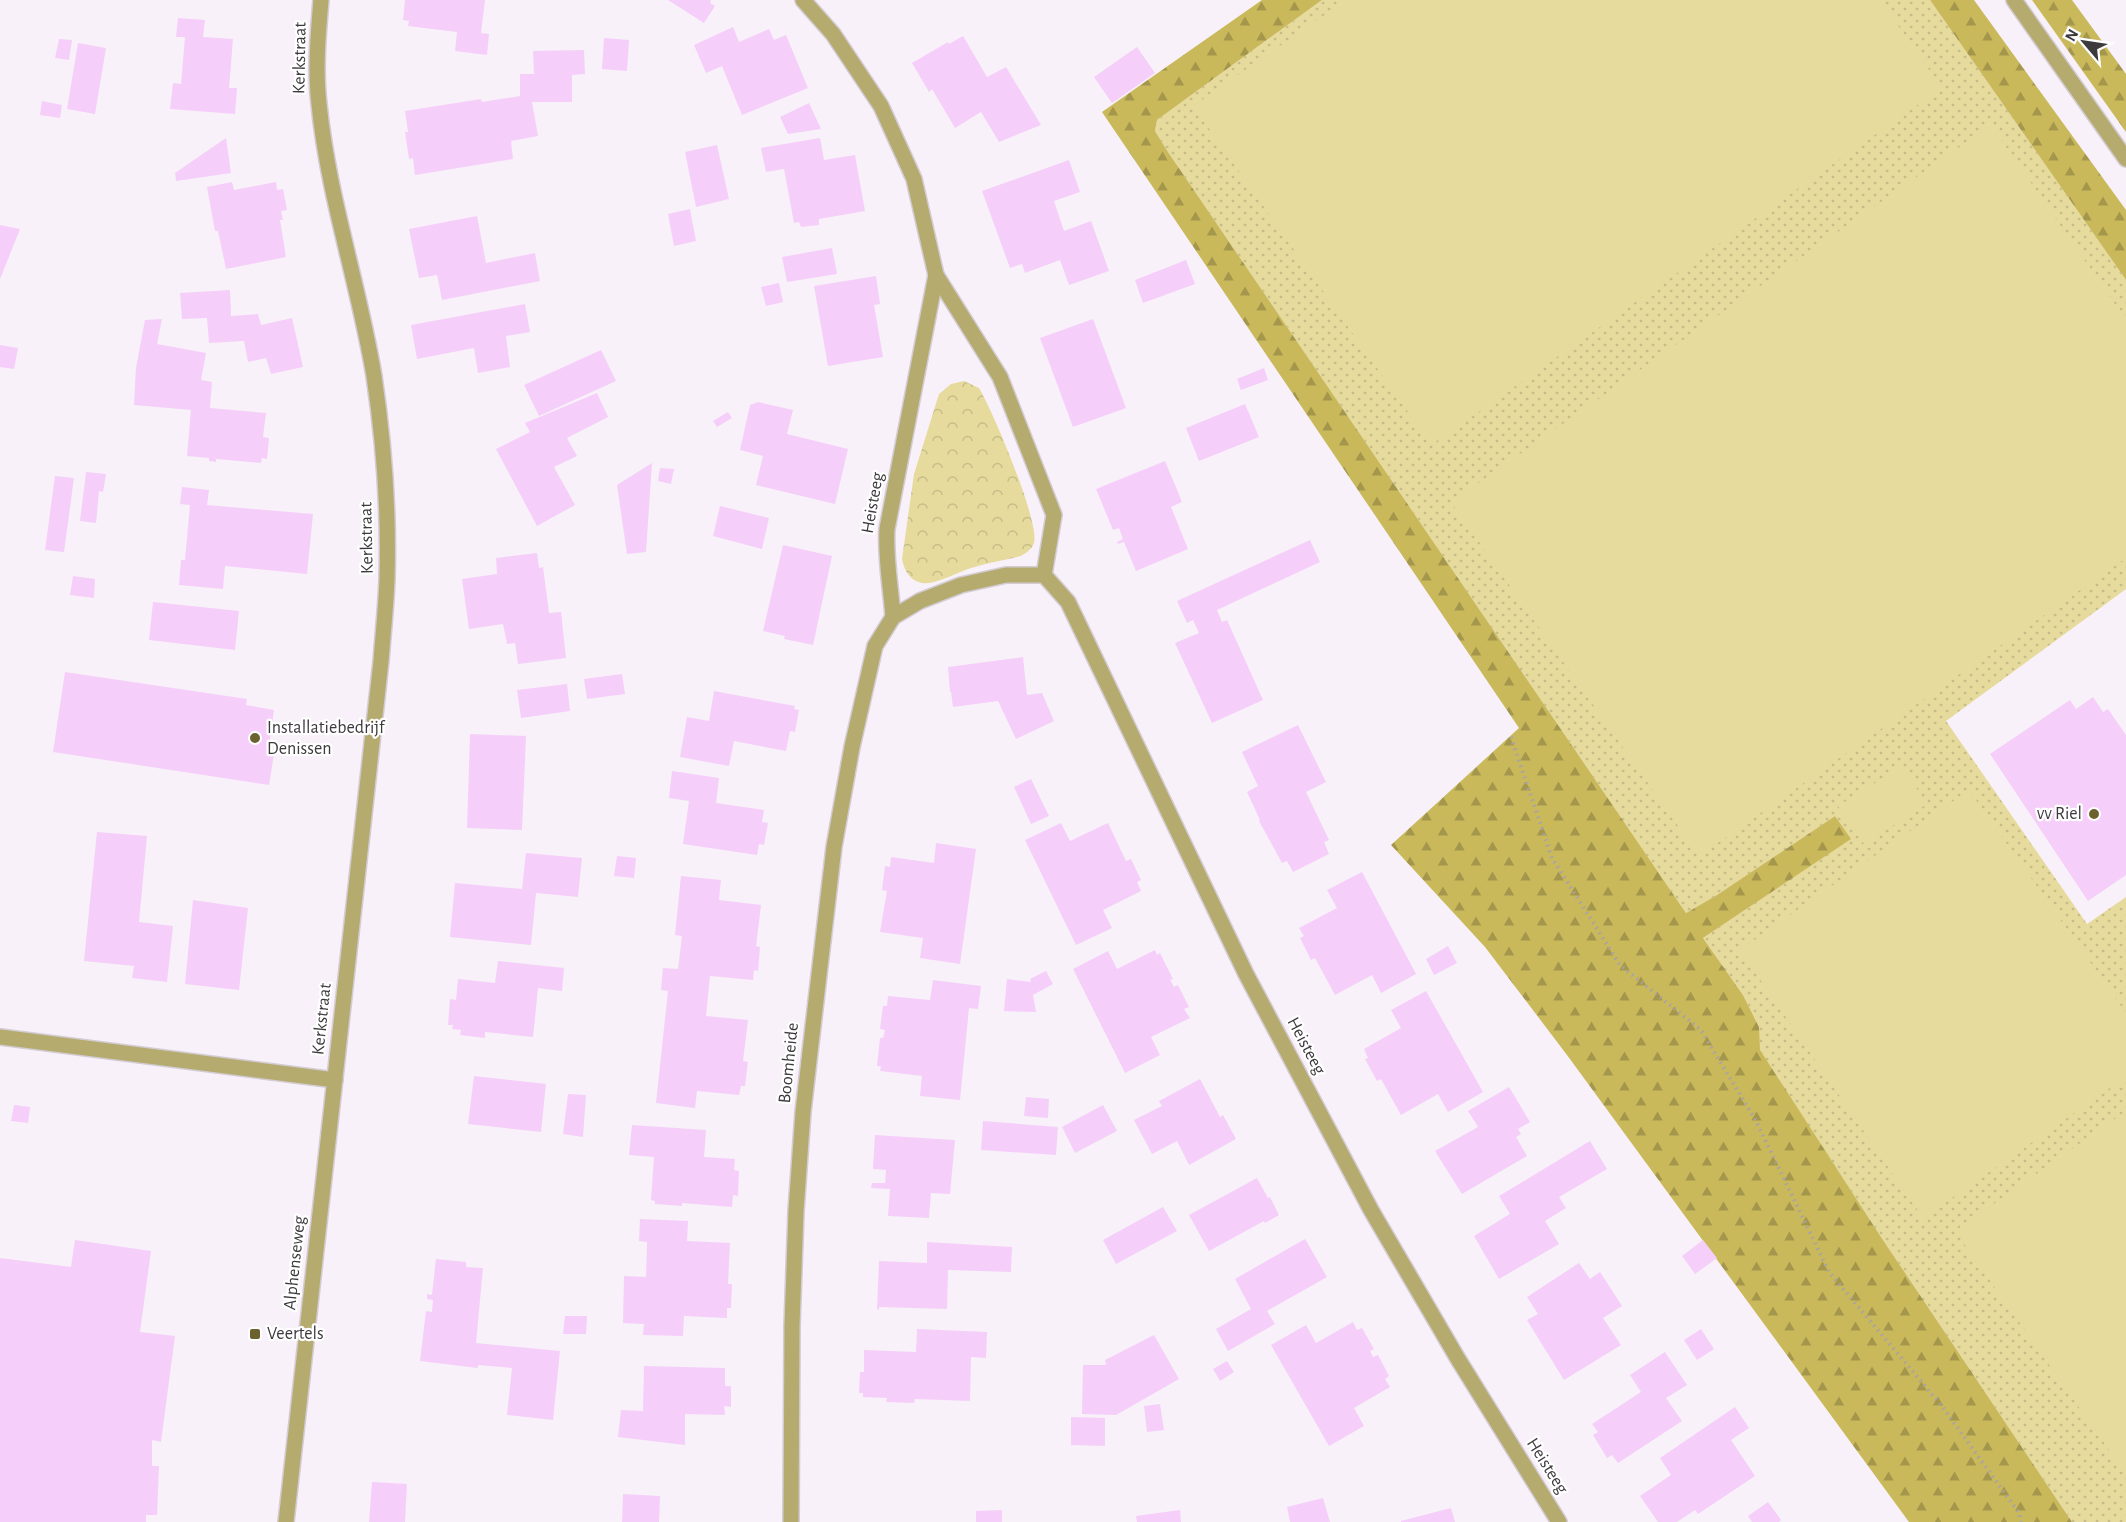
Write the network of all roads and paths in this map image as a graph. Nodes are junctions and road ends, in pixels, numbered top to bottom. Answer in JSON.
{"nodes":[{"id":1,"x":321,"y":0,"type":"edge"},
{"id":2,"x":803,"y":0,"type":"edge"},
{"id":3,"x":2014,"y":0,"type":"edge"},
{"id":4,"x":2126,"y":159,"type":"edge"},
{"id":5,"x":936,"y":275,"type":"junction"},
{"id":6,"x":1044,"y":575,"type":"junction"},
{"id":7,"x":893,"y":618,"type":"junction"},
{"id":8,"x":1511,"y":737,"type":"dead end"},
{"id":9,"x":0,"y":1037,"type":"edge"},
{"id":10,"x":335,"y":1080,"type":"junction"},
{"id":11,"x":286,"y":1522,"type":"edge"},
{"id":12,"x":791,"y":1522,"type":"edge"},
{"id":13,"x":1559,"y":1522,"type":"edge"},
{"id":14,"x":2021,"y":1522,"type":"edge"}],
"edges":[{"from":1,"to":10,"type":"street","name":"Kerkstraat"},
{"from":2,"to":5,"type":"street","name":"Heisteeg"},
{"from":3,"to":4,"type":"street"},
{"from":5,"to":6,"type":"street","name":"Heisteeg"},
{"from":5,"to":7,"type":"street","name":"Heisteeg"},
{"from":6,"to":7,"type":"street"},
{"from":6,"to":13,"type":"street","name":"Heisteeg"},
{"from":7,"to":12,"type":"street","name":"Boomheide"},
{"from":8,"to":14,"type":"path"},
{"from":9,"to":10,"type":"street"},
{"from":10,"to":11,"type":"street","name":"Alphenseweg"}]}
